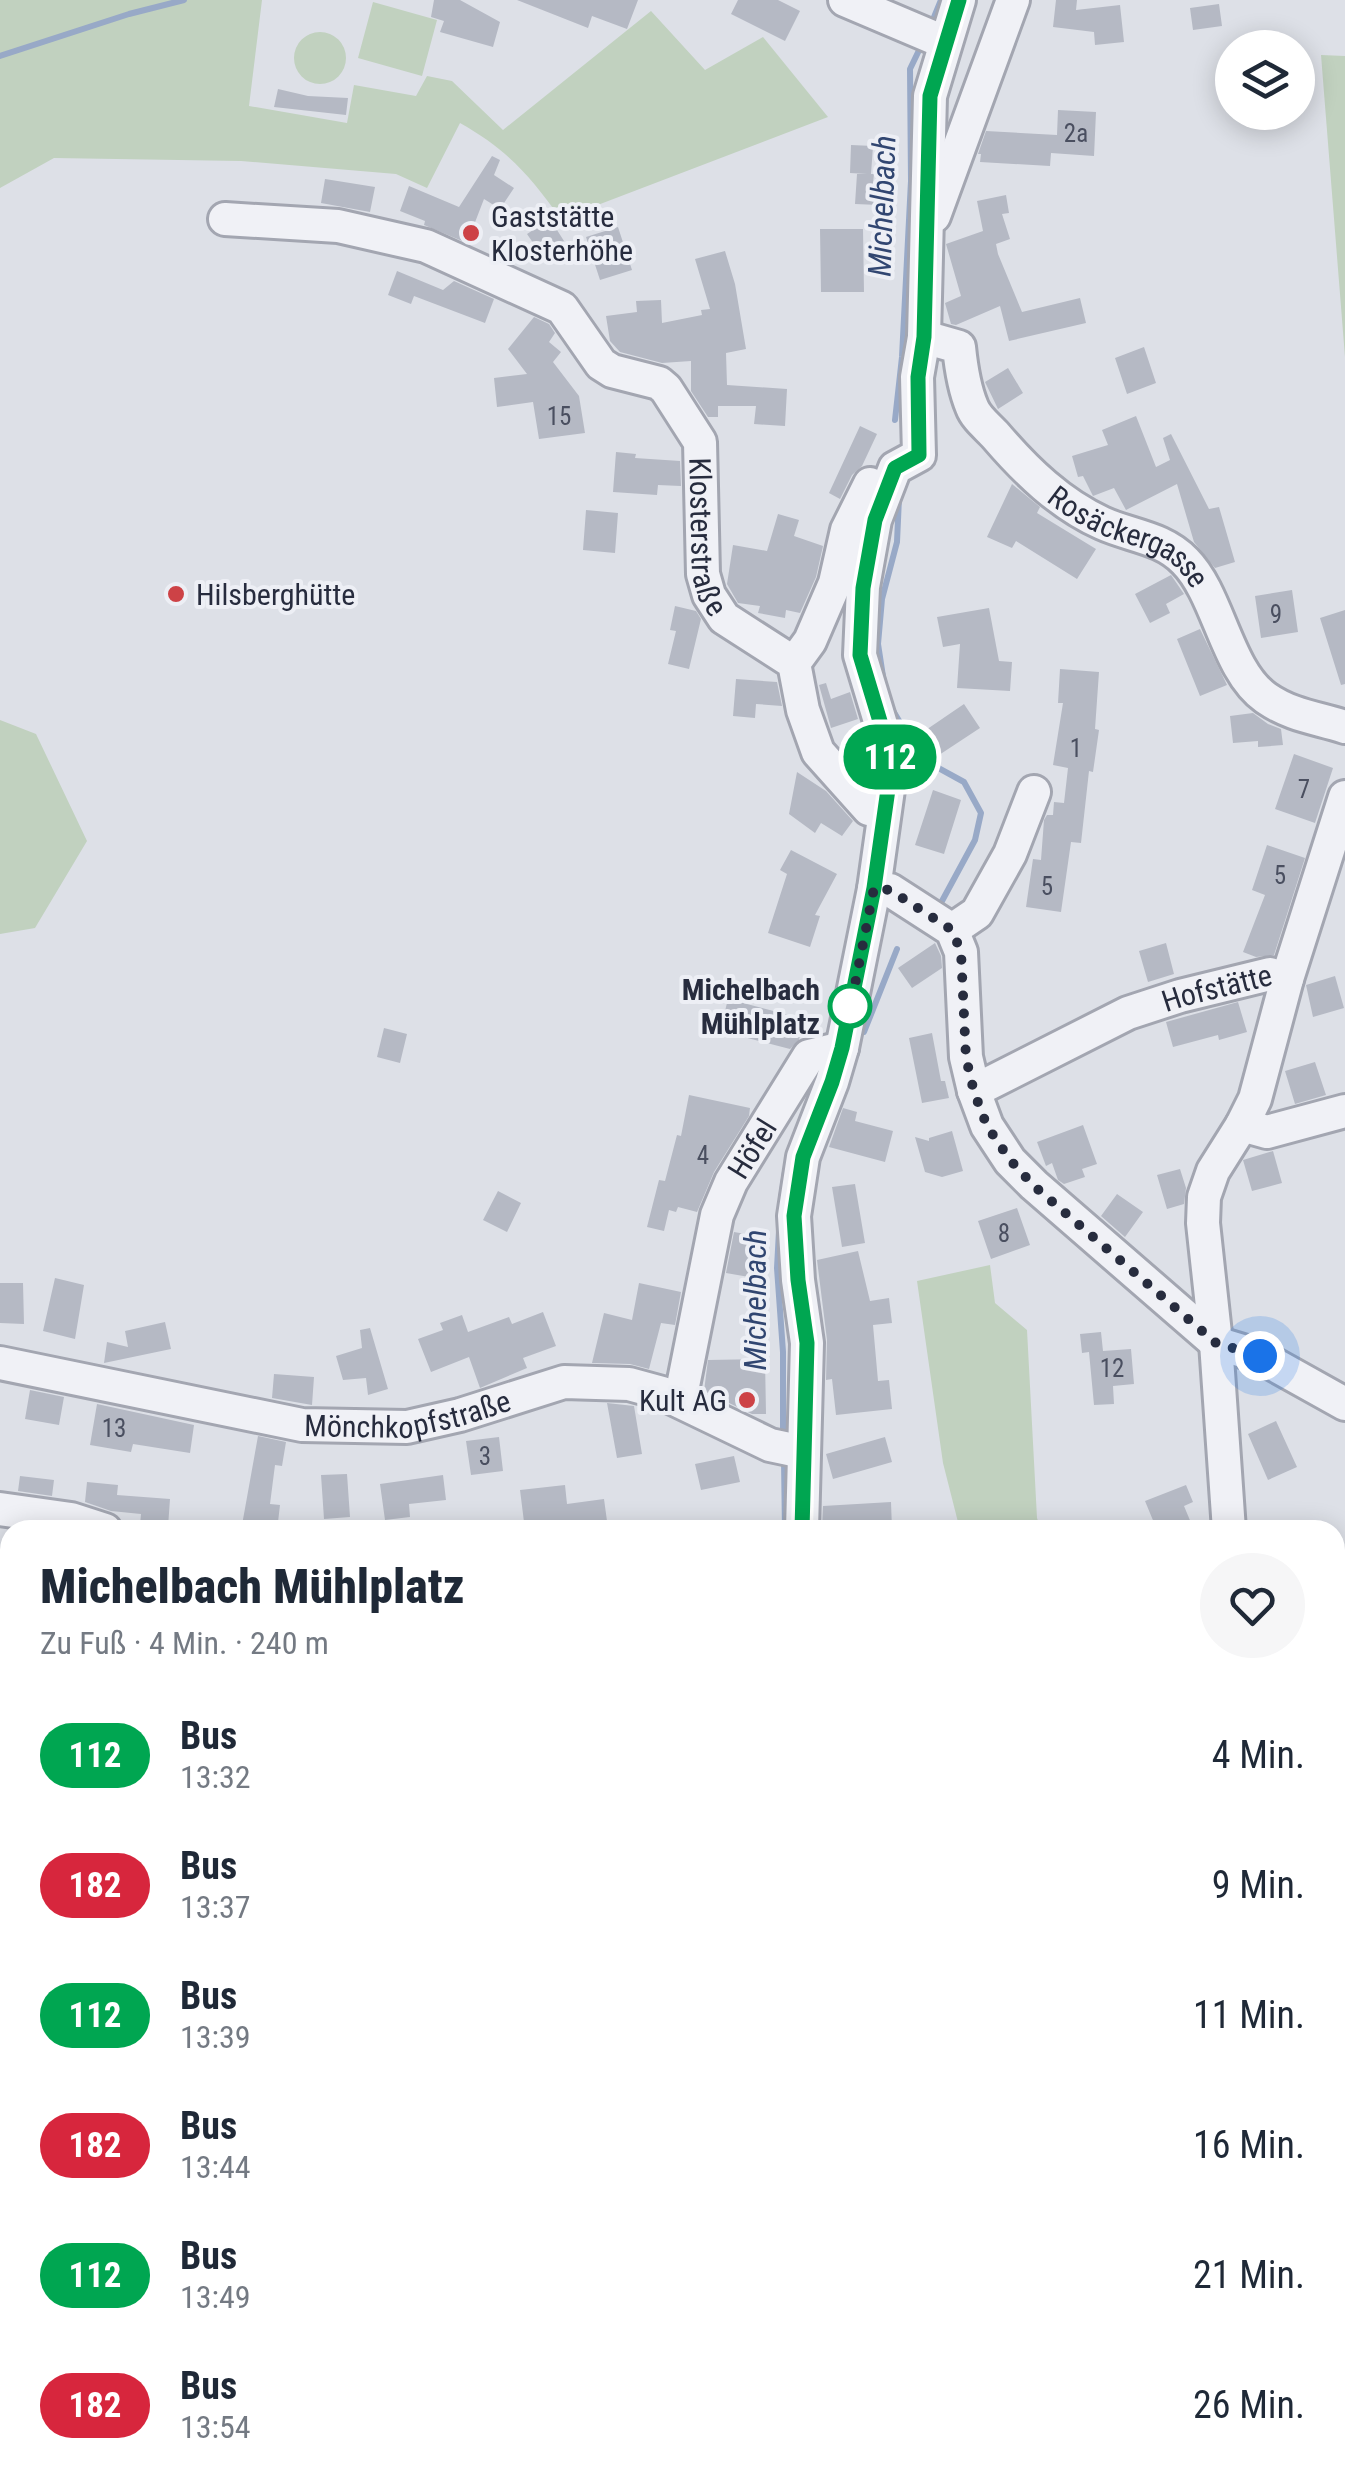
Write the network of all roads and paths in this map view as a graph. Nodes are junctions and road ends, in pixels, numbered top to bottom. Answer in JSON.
{"nodes":[{"id":1,"x":845,"y":0,"type":"edge"},
{"id":2,"x":959,"y":0,"type":"edge"},
{"id":3,"x":1013,"y":0,"type":"edge"},
{"id":4,"x":930,"y":37,"type":"junction"},
{"id":5,"x":225,"y":219,"type":"dead end"},
{"id":6,"x":924,"y":221,"type":"junction"},
{"id":7,"x":924,"y":337,"type":"junction"},
{"id":8,"x":887,"y":486,"type":"junction"},
{"id":9,"x":794,"y":663,"type":"junction"},
{"id":10,"x":1345,"y":727,"type":"edge"},
{"id":11,"x":1034,"y":792,"type":"dead end"},
{"id":12,"x":1345,"y":798,"type":"edge"},
{"id":13,"x":884,"y":812,"type":"junction"},
{"id":14,"x":874,"y":888,"type":"junction"},
{"id":15,"x":952,"y":930,"type":"junction"},
{"id":16,"x":1286,"y":978,"type":"junction"},
{"id":17,"x":842,"y":1048,"type":"junction"},
{"id":18,"x":974,"y":1092,"type":"junction"},
{"id":19,"x":1345,"y":1111,"type":"edge"},
{"id":20,"x":1242,"y":1126,"type":"junction"},
{"id":21,"x":1216,"y":1343,"type":"junction"},
{"id":22,"x":0,"y":1363,"type":"edge"},
{"id":23,"x":680,"y":1401,"type":"junction"},
{"id":24,"x":1345,"y":1404,"type":"edge"},
{"id":25,"x":788,"y":1449,"type":"junction"},
{"id":26,"x":0,"y":1509,"type":"edge"},
{"id":27,"x":74,"y":1520,"type":"edge"},
{"id":28,"x":800,"y":1520,"type":"edge"},
{"id":29,"x":1229,"y":1520,"type":"edge"}],
"edges":[{"from":1,"to":4,"type":"street"},
{"from":2,"to":4,"type":"street"},
{"from":3,"to":6,"type":"street"},
{"from":4,"to":6,"type":"street"},
{"from":5,"to":9,"type":"street","name":"Klosterstraße"},
{"from":6,"to":7,"type":"street"},
{"from":7,"to":8,"type":"street"},
{"from":7,"to":10,"type":"street","name":"Rosäckergasse"},
{"from":8,"to":9,"type":"street"},
{"from":8,"to":13,"type":"street"},
{"from":9,"to":13,"type":"street"},
{"from":11,"to":15,"type":"street"},
{"from":12,"to":16,"type":"street","name":"Hofstätte"},
{"from":13,"to":14,"type":"street"},
{"from":14,"to":15,"type":"street"},
{"from":14,"to":17,"type":"street"},
{"from":15,"to":18,"type":"street"},
{"from":16,"to":18,"type":"street","name":"Hofstätte"},
{"from":16,"to":20,"type":"street"},
{"from":17,"to":23,"type":"street","name":"Höfel"},
{"from":17,"to":25,"type":"street"},
{"from":18,"to":21,"type":"street"},
{"from":19,"to":20,"type":"street"},
{"from":20,"to":21,"type":"street"},
{"from":21,"to":24,"type":"street"},
{"from":21,"to":29,"type":"street"},
{"from":22,"to":23,"type":"street","name":"Mönchkopfstraße"},
{"from":23,"to":25,"type":"street","name":"Mönchkopfstraße"},
{"from":25,"to":28,"type":"street"},
{"from":26,"to":27,"type":"street"}]}
